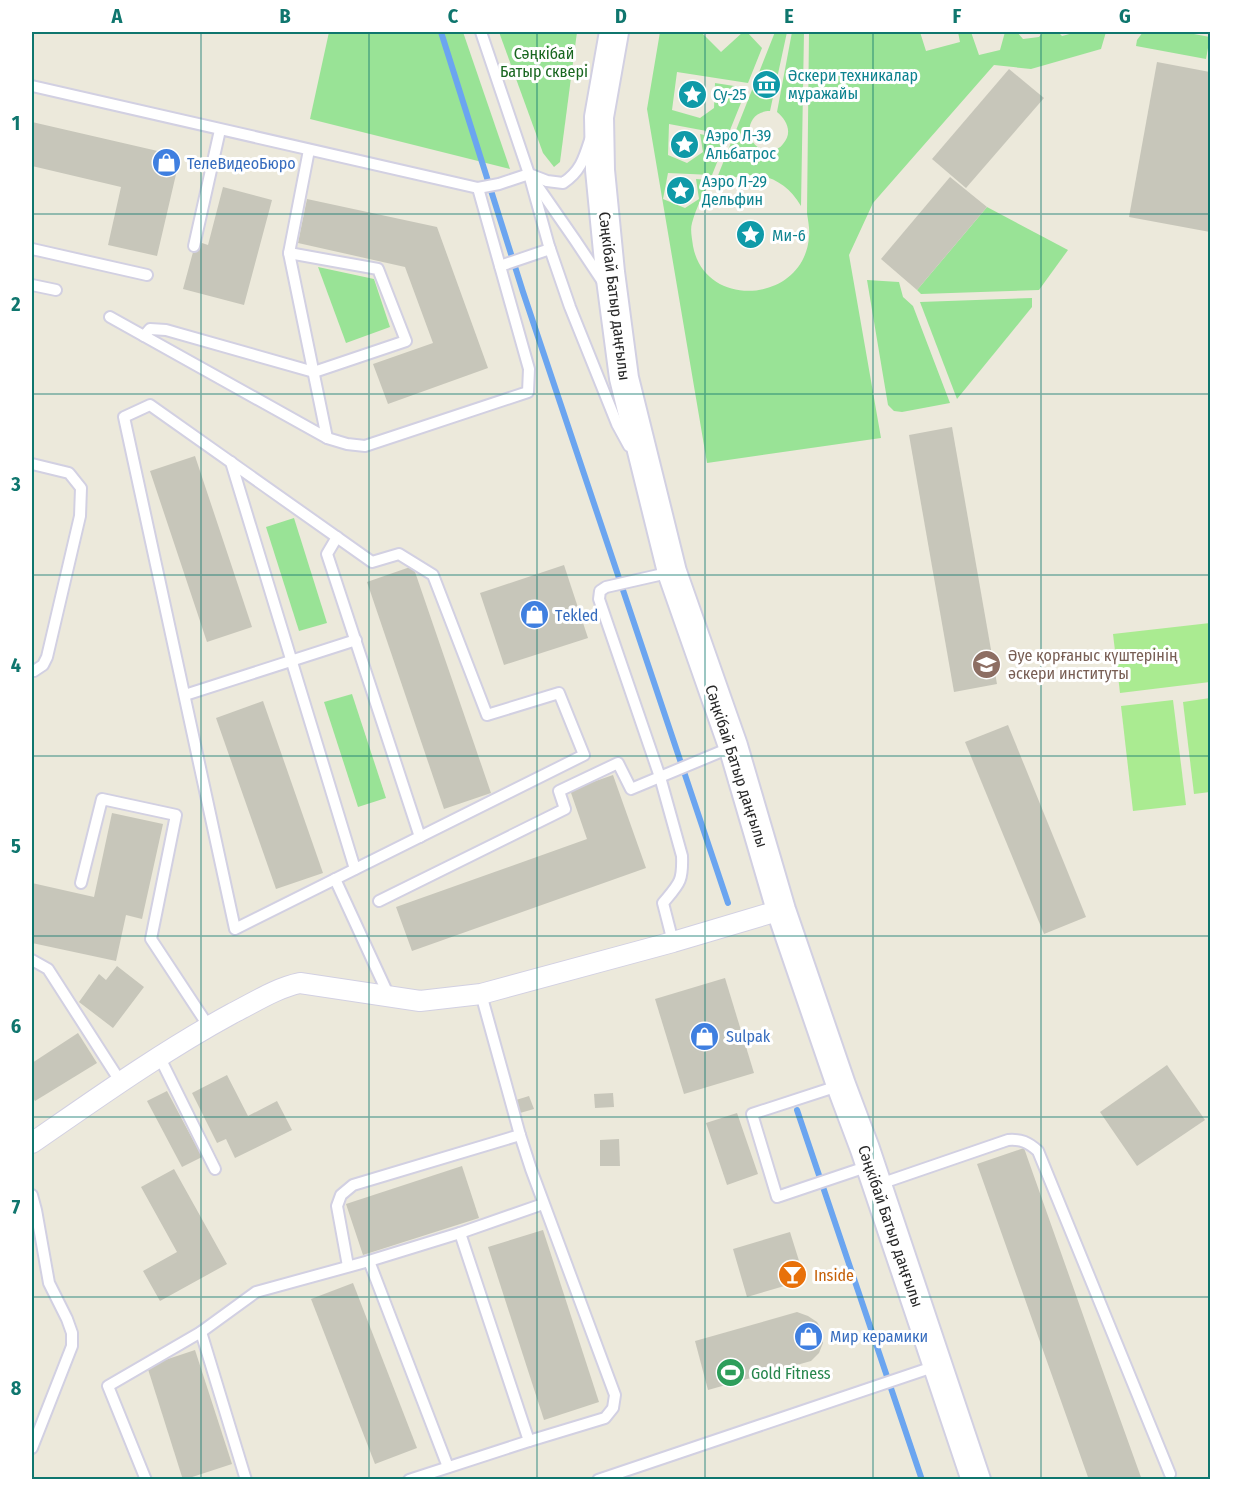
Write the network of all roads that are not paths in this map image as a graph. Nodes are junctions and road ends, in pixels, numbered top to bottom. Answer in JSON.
{"nodes":[{"id":1,"x":481,"y":32,"type":"edge"},
{"id":2,"x":614,"y":32,"type":"edge"},
{"id":3,"x":32,"y":86,"type":"edge"},
{"id":4,"x":599,"y":117,"type":"junction"},
{"id":5,"x":220,"y":130,"type":"junction"},
{"id":6,"x":309,"y":150,"type":"junction"},
{"id":7,"x":529,"y":174,"type":"junction"},
{"id":8,"x":481,"y":187,"type":"junction"},
{"id":9,"x":194,"y":246,"type":"dead end"},
{"id":10,"x":32,"y":249,"type":"edge"},
{"id":11,"x":550,"y":249,"type":"junction"},
{"id":12,"x":289,"y":253,"type":"junction"},
{"id":13,"x":502,"y":265,"type":"junction"},
{"id":14,"x":147,"y":275,"type":"dead end"},
{"id":15,"x":32,"y":285,"type":"edge"},
{"id":16,"x":56,"y":290,"type":"dead end"},
{"id":17,"x":613,"y":298,"type":"junction"},
{"id":18,"x":110,"y":317,"type":"dead end"},
{"id":19,"x":144,"y":336,"type":"junction"},
{"id":20,"x":314,"y":372,"type":"junction"},
{"id":21,"x":327,"y":438,"type":"junction"},
{"id":22,"x":231,"y":462,"type":"junction"},
{"id":23,"x":32,"y":464,"type":"edge"},
{"id":24,"x":649,"y":482,"type":"junction"},
{"id":25,"x":337,"y":537,"type":"junction"},
{"id":26,"x":672,"y":572,"type":"junction"},
{"id":27,"x":356,"y":640,"type":"junction"},
{"id":28,"x":292,"y":661,"type":"junction"},
{"id":29,"x":32,"y":671,"type":"edge"},
{"id":30,"x":184,"y":695,"type":"junction"},
{"id":31,"x":733,"y":746,"type":"junction"},
{"id":32,"x":660,"y":777,"type":"junction"},
{"id":33,"x":420,"y":837,"type":"junction"},
{"id":34,"x":355,"y":869,"type":"junction"},
{"id":35,"x":335,"y":879,"type":"junction"},
{"id":36,"x":81,"y":883,"type":"dead end"},
{"id":37,"x":378,"y":901,"type":"dead end"},
{"id":38,"x":781,"y":910,"type":"junction"},
{"id":39,"x":673,"y":942,"type":"junction"},
{"id":40,"x":32,"y":960,"type":"edge"},
{"id":41,"x":481,"y":994,"type":"junction"},
{"id":42,"x":390,"y":996,"type":"junction"},
{"id":43,"x":209,"y":1027,"type":"junction"},
{"id":44,"x":160,"y":1058,"type":"junction"},
{"id":45,"x":120,"y":1081,"type":"junction"},
{"id":46,"x":841,"y":1085,"type":"junction"},
{"id":47,"x":520,"y":1135,"type":"junction"},
{"id":48,"x":32,"y":1143,"type":"edge"},
{"id":49,"x":215,"y":1169,"type":"dead end"},
{"id":50,"x":873,"y":1175,"type":"junction"},
{"id":51,"x":32,"y":1195,"type":"edge"},
{"id":52,"x":543,"y":1204,"type":"junction"},
{"id":53,"x":460,"y":1233,"type":"junction"},
{"id":54,"x":369,"y":1261,"type":"junction"},
{"id":55,"x":348,"y":1266,"type":"junction"},
{"id":56,"x":201,"y":1332,"type":"junction"},
{"id":57,"x":937,"y":1366,"type":"junction"},
{"id":58,"x":529,"y":1441,"type":"junction"},
{"id":59,"x":32,"y":1448,"type":"edge"},
{"id":60,"x":448,"y":1467,"type":"junction"},
{"id":61,"x":1170,"y":1474,"type":"dead end"},
{"id":62,"x":146,"y":1479,"type":"edge"},
{"id":63,"x":246,"y":1479,"type":"edge"},
{"id":64,"x":409,"y":1479,"type":"edge"},
{"id":65,"x":598,"y":1479,"type":"edge"},
{"id":66,"x":976,"y":1479,"type":"edge"}],
"edges":[{"from":1,"to":7,"type":"lane"},
{"from":2,"to":4,"type":"main road","name":"Сәңкібай Батыр даңғылы"},
{"from":3,"to":5,"type":"lane"},
{"from":4,"to":7,"type":"lane"},
{"from":4,"to":17,"type":"main road","name":"Сәңкібай Батыр даңғылы"},
{"from":5,"to":6,"type":"lane"},
{"from":5,"to":9,"type":"lane"},
{"from":6,"to":8,"type":"lane"},
{"from":6,"to":12,"type":"lane"},
{"from":7,"to":8,"type":"lane"},
{"from":7,"to":11,"type":"lane"},
{"from":7,"to":17,"type":"lane"},
{"from":8,"to":13,"type":"lane"},
{"from":10,"to":14,"type":"lane"},
{"from":11,"to":13,"type":"lane"},
{"from":11,"to":24,"type":"lane"},
{"from":12,"to":20,"type":"lane"},
{"from":12,"to":20,"type":"lane"},
{"from":13,"to":21,"type":"lane"},
{"from":15,"to":16,"type":"lane"},
{"from":17,"to":24,"type":"main road","name":"Сәңкібай Батыр даңғылы"},
{"from":18,"to":19,"type":"lane"},
{"from":19,"to":20,"type":"lane"},
{"from":19,"to":21,"type":"lane"},
{"from":20,"to":21,"type":"lane"},
{"from":22,"to":25,"type":"lane"},
{"from":22,"to":28,"type":"lane"},
{"from":22,"to":30,"type":"lane"},
{"from":23,"to":29,"type":"lane"},
{"from":24,"to":26,"type":"main road","name":"Сәңкібай Батыр даңғылы"},
{"from":25,"to":27,"type":"lane"},
{"from":25,"to":33,"type":"lane"},
{"from":26,"to":31,"type":"main road","name":"Сәңкібай Батыр даңғылы"},
{"from":26,"to":32,"type":"lane"},
{"from":27,"to":28,"type":"lane"},
{"from":27,"to":33,"type":"lane"},
{"from":28,"to":30,"type":"lane"},
{"from":28,"to":34,"type":"lane"},
{"from":30,"to":35,"type":"lane"},
{"from":31,"to":32,"type":"lane"},
{"from":31,"to":38,"type":"main road","name":"Сәңкібай Батыр даңғылы"},
{"from":32,"to":37,"type":"lane"},
{"from":32,"to":39,"type":"lane"},
{"from":33,"to":34,"type":"lane"},
{"from":34,"to":35,"type":"lane"},
{"from":35,"to":42,"type":"lane"},
{"from":36,"to":43,"type":"lane"},
{"from":38,"to":39,"type":"street"},
{"from":38,"to":46,"type":"main road","name":"Сәңкібай Батыр даңғылы"},
{"from":39,"to":41,"type":"street"},
{"from":40,"to":45,"type":"lane"},
{"from":41,"to":42,"type":"street"},
{"from":41,"to":47,"type":"lane"},
{"from":42,"to":43,"type":"street"},
{"from":43,"to":44,"type":"street"},
{"from":44,"to":45,"type":"street"},
{"from":44,"to":49,"type":"lane"},
{"from":45,"to":48,"type":"street"},
{"from":46,"to":50,"type":"main road","name":"Сәңкібай Батыр даңғылы"},
{"from":46,"to":50,"type":"lane"},
{"from":47,"to":52,"type":"lane"},
{"from":47,"to":55,"type":"lane"},
{"from":50,"to":57,"type":"main road","name":"Сәңкібай Батыр даңғылы"},
{"from":50,"to":61,"type":"lane"},
{"from":51,"to":59,"type":"lane"},
{"from":52,"to":53,"type":"lane"},
{"from":52,"to":58,"type":"lane"},
{"from":53,"to":54,"type":"lane"},
{"from":53,"to":58,"type":"lane"},
{"from":54,"to":55,"type":"lane"},
{"from":54,"to":60,"type":"lane"},
{"from":55,"to":56,"type":"lane"},
{"from":56,"to":62,"type":"lane"},
{"from":56,"to":63,"type":"lane"},
{"from":57,"to":65,"type":"lane"},
{"from":57,"to":66,"type":"main road","name":"Сәңкібай Батыр даңғылы"},
{"from":58,"to":60,"type":"lane"},
{"from":60,"to":64,"type":"lane"}]}
